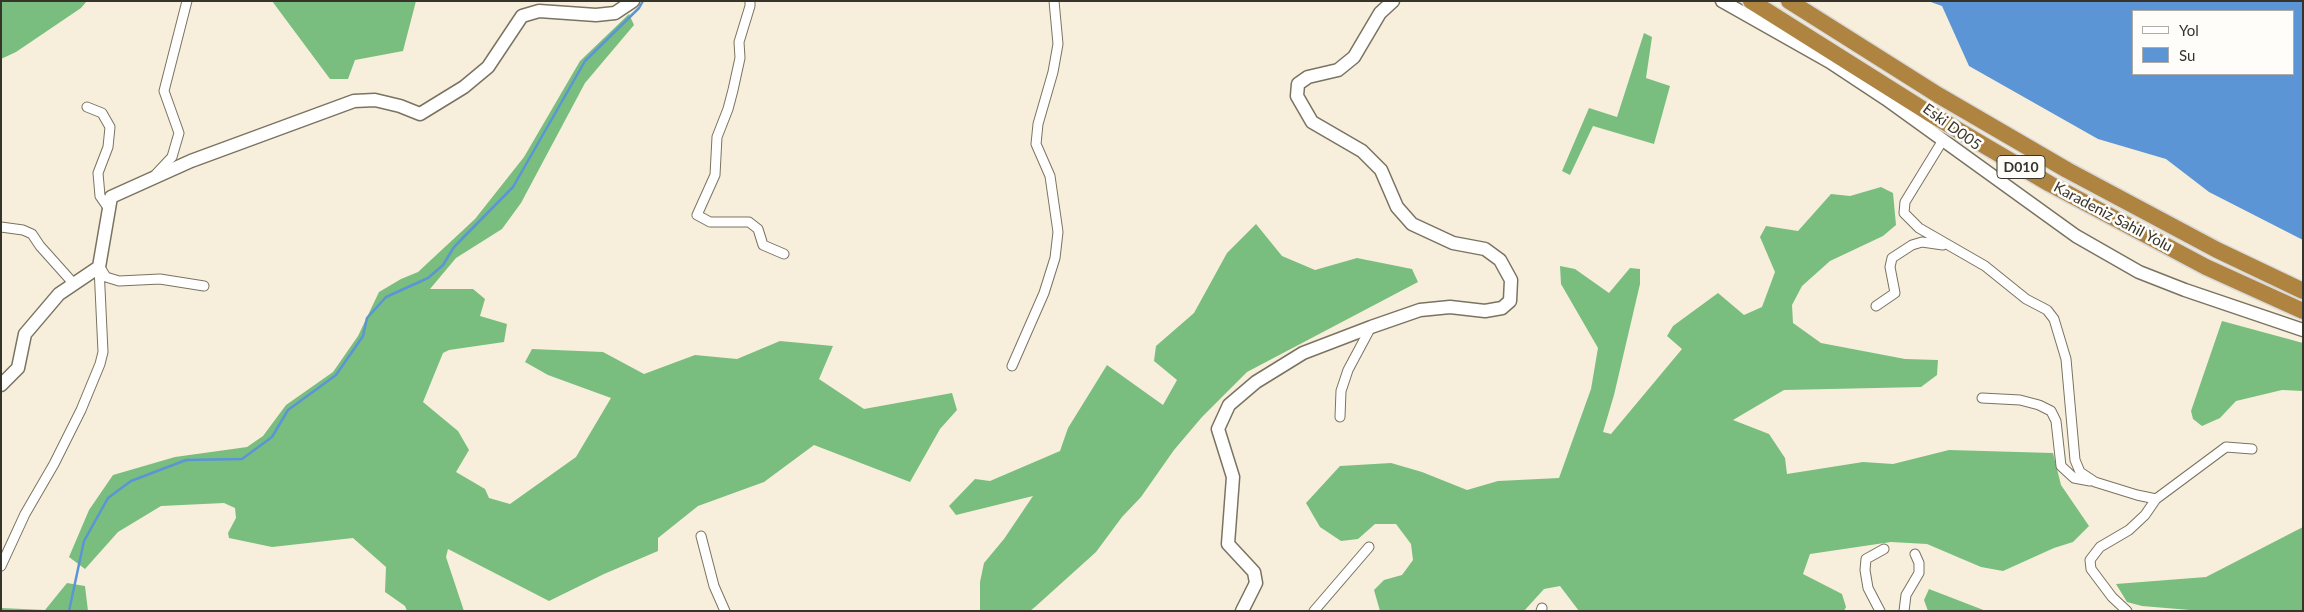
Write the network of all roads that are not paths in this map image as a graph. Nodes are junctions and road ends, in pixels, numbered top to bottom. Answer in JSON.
{"nodes":[{"id":1,"x":186,"y":1,"type":"edge"},
{"id":2,"x":633,"y":1,"type":"edge"},
{"id":3,"x":750,"y":1,"type":"edge"},
{"id":4,"x":1054,"y":1,"type":"edge"},
{"id":5,"x":1393,"y":1,"type":"edge"},
{"id":6,"x":1722,"y":1,"type":"edge"},
{"id":7,"x":1750,"y":1,"type":"edge"},
{"id":8,"x":1789,"y":1,"type":"edge"},
{"id":9,"x":87,"y":107,"type":"dead end"},
{"id":10,"x":1943,"y":140,"type":"junction"},
{"id":11,"x":153,"y":178,"type":"junction"},
{"id":12,"x":109,"y":210,"type":"junction"},
{"id":13,"x":1,"y":227,"type":"edge"},
{"id":14,"x":1948,"y":245,"type":"junction"},
{"id":15,"x":784,"y":254,"type":"dead end"},
{"id":16,"x":99,"y":267,"type":"junction"},
{"id":17,"x":74,"y":284,"type":"junction"},
{"id":18,"x":204,"y":286,"type":"dead end"},
{"id":19,"x":2303,"y":291,"type":"edge"},
{"id":20,"x":1876,"y":306,"type":"dead end"},
{"id":21,"x":2303,"y":311,"type":"edge"},
{"id":22,"x":1371,"y":327,"type":"junction"},
{"id":23,"x":2303,"y":330,"type":"edge"},
{"id":24,"x":1012,"y":366,"type":"dead end"},
{"id":25,"x":1,"y":385,"type":"edge"},
{"id":26,"x":1982,"y":398,"type":"dead end"},
{"id":27,"x":1340,"y":417,"type":"dead end"},
{"id":28,"x":2252,"y":449,"type":"dead end"},
{"id":29,"x":2095,"y":482,"type":"junction"},
{"id":30,"x":2156,"y":499,"type":"junction"},
{"id":31,"x":701,"y":536,"type":"dead end"},
{"id":32,"x":1369,"y":547,"type":"dead end"},
{"id":33,"x":1884,"y":549,"type":"dead end"},
{"id":34,"x":1915,"y":554,"type":"dead end"},
{"id":35,"x":1,"y":566,"type":"edge"},
{"id":36,"x":725,"y":611,"type":"edge"},
{"id":37,"x":1242,"y":611,"type":"edge"},
{"id":38,"x":1314,"y":611,"type":"edge"},
{"id":39,"x":1880,"y":611,"type":"edge"},
{"id":40,"x":1904,"y":611,"type":"edge"},
{"id":41,"x":2127,"y":611,"type":"edge"}],
"edges":[{"from":1,"to":11,"type":"street"},
{"from":2,"to":11,"type":"street"},
{"from":3,"to":15,"type":"street"},
{"from":4,"to":24,"type":"street"},
{"from":5,"to":22,"type":"street"},
{"from":6,"to":10,"type":"street","name":"Eski D005"},
{"from":7,"to":21,"type":"highway","name":"Karadeniz Sahil Yolu","number":"D010"},
{"from":8,"to":19,"type":"highway","name":"Karadeniz Sahil Yolu","number":"D010"},
{"from":9,"to":12,"type":"street"},
{"from":10,"to":14,"type":"street"},
{"from":10,"to":23,"type":"street","name":"Eski D005"},
{"from":11,"to":12,"type":"street"},
{"from":12,"to":16,"type":"street"},
{"from":13,"to":17,"type":"street"},
{"from":14,"to":20,"type":"street"},
{"from":14,"to":29,"type":"street"},
{"from":16,"to":17,"type":"street"},
{"from":16,"to":18,"type":"street"},
{"from":16,"to":35,"type":"street"},
{"from":17,"to":25,"type":"street"},
{"from":22,"to":27,"type":"street"},
{"from":22,"to":37,"type":"street"},
{"from":26,"to":29,"type":"street"},
{"from":28,"to":30,"type":"street"},
{"from":29,"to":30,"type":"street"},
{"from":30,"to":41,"type":"street"},
{"from":31,"to":36,"type":"street"},
{"from":32,"to":38,"type":"street"},
{"from":33,"to":39,"type":"street"},
{"from":34,"to":40,"type":"street"}]}
